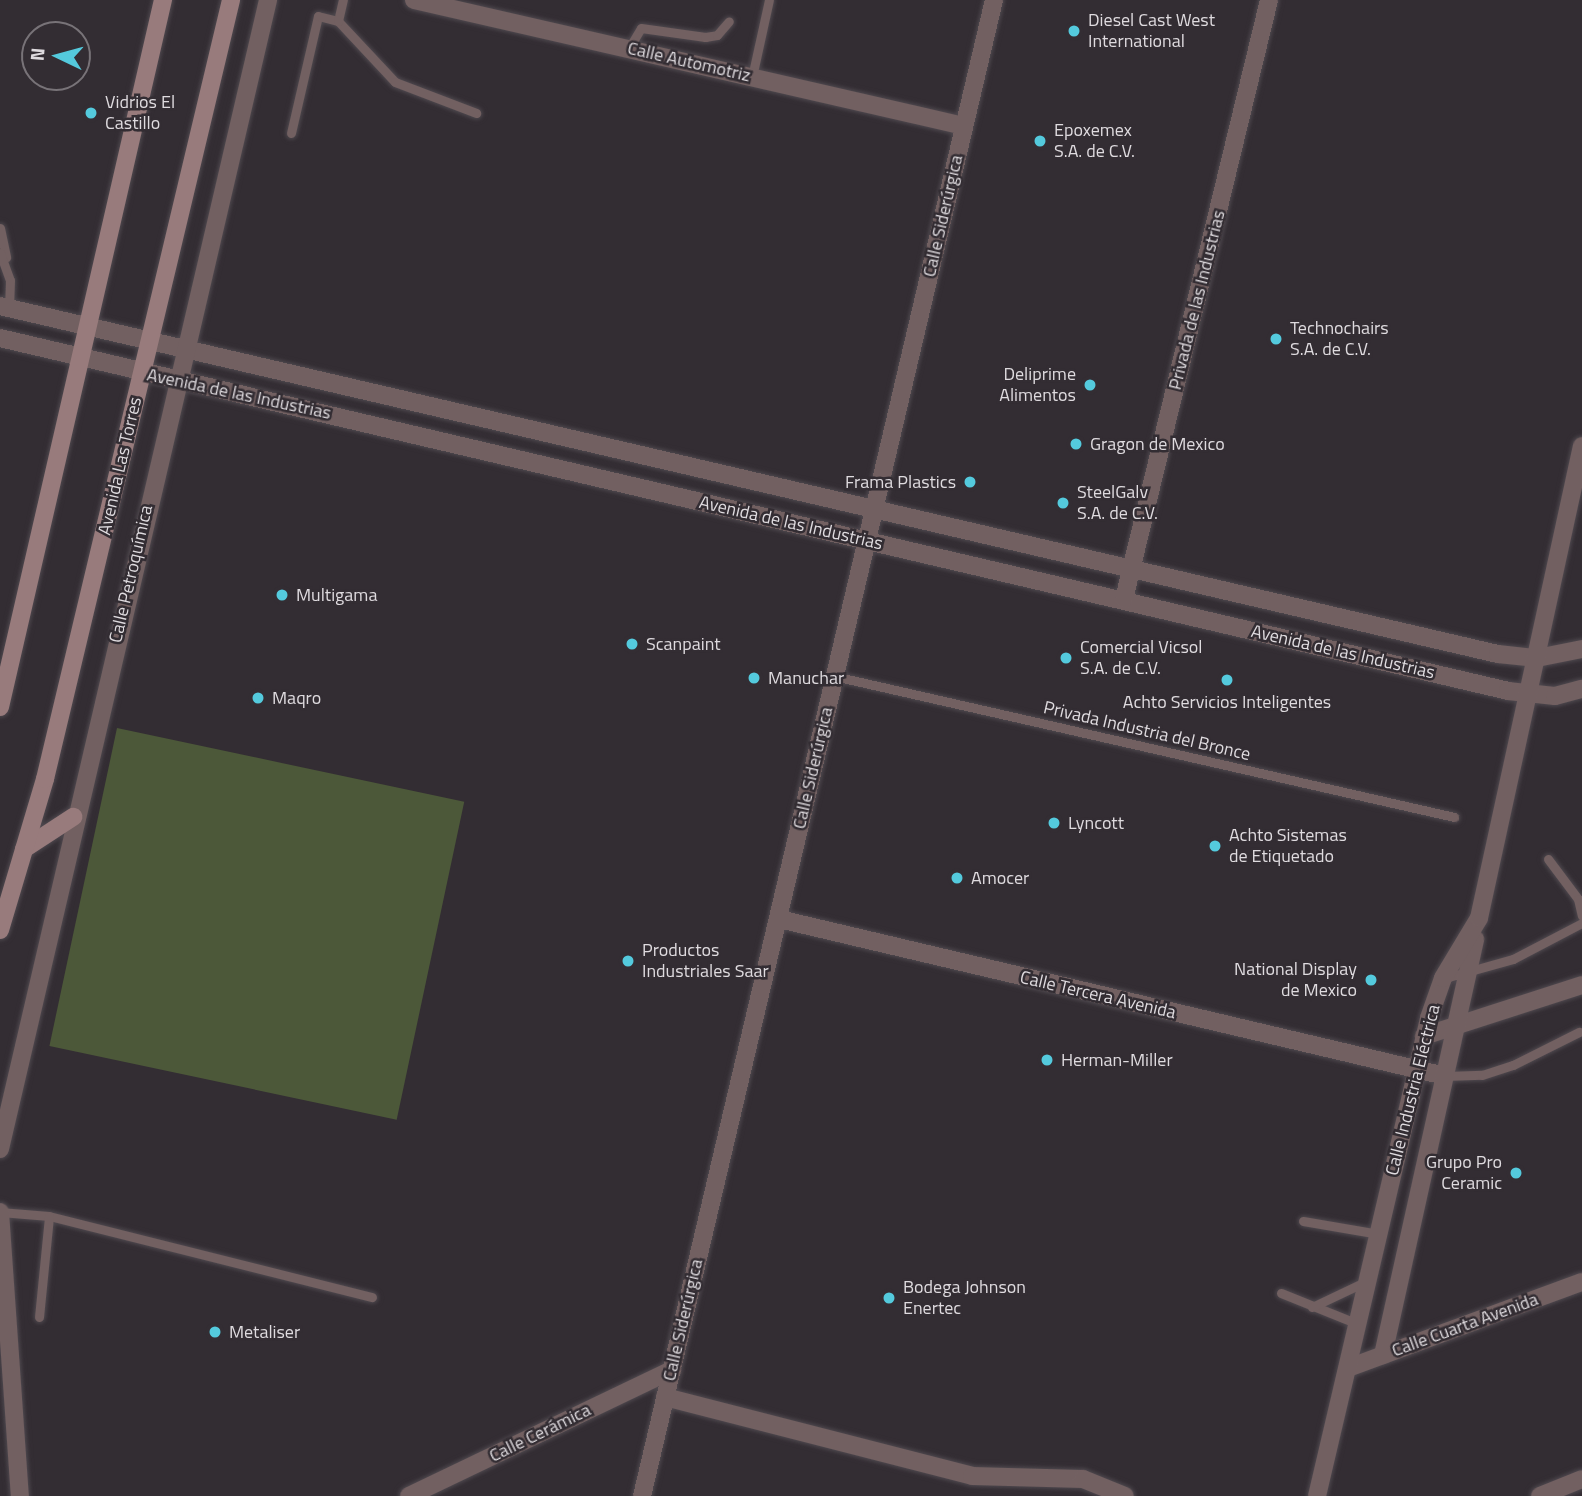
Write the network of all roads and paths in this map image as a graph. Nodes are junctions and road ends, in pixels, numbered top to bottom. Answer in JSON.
{"nodes":[{"id":1,"x":163,"y":0,"type":"edge"},
{"id":2,"x":232,"y":0,"type":"edge"},
{"id":3,"x":268,"y":0,"type":"edge"},
{"id":4,"x":343,"y":0,"type":"edge"},
{"id":5,"x":414,"y":0,"type":"edge"},
{"id":6,"x":769,"y":0,"type":"edge"},
{"id":7,"x":994,"y":0,"type":"edge"},
{"id":8,"x":1269,"y":0,"type":"edge"},
{"id":9,"x":338,"y":21,"type":"junction"},
{"id":10,"x":729,"y":21,"type":"dead end"},
{"id":11,"x":629,"y":48,"type":"junction"},
{"id":12,"x":752,"y":76,"type":"junction"},
{"id":13,"x":476,"y":113,"type":"dead end"},
{"id":14,"x":964,"y":125,"type":"junction"},
{"id":15,"x":290,"y":133,"type":"dead end"},
{"id":16,"x":0,"y":228,"type":"edge"},
{"id":17,"x":3,"y":255,"type":"edge"},
{"id":18,"x":5,"y":307,"type":"edge"},
{"id":19,"x":87,"y":327,"type":"junction"},
{"id":20,"x":0,"y":338,"type":"edge"},
{"id":21,"x":150,"y":343,"type":"junction"},
{"id":22,"x":183,"y":351,"type":"junction"},
{"id":23,"x":79,"y":357,"type":"junction"},
{"id":24,"x":142,"y":373,"type":"junction"},
{"id":25,"x":177,"y":380,"type":"junction"},
{"id":26,"x":370,"y":392,"type":"junction"},
{"id":27,"x":363,"y":421,"type":"junction"},
{"id":28,"x":1582,"y":446,"type":"edge"},
{"id":29,"x":872,"y":511,"type":"junction"},
{"id":30,"x":865,"y":541,"type":"junction"},
{"id":31,"x":1132,"y":569,"type":"junction"},
{"id":32,"x":1124,"y":599,"type":"junction"},
{"id":33,"x":1582,"y":649,"type":"edge"},
{"id":34,"x":1537,"y":658,"type":"junction"},
{"id":35,"x":834,"y":676,"type":"junction"},
{"id":36,"x":1582,"y":688,"type":"edge"},
{"id":37,"x":1530,"y":694,"type":"junction"},
{"id":38,"x":0,"y":707,"type":"edge"},
{"id":39,"x":73,"y":817,"type":"junction"},
{"id":40,"x":1454,"y":817,"type":"dead end"},
{"id":41,"x":24,"y":849,"type":"junction"},
{"id":42,"x":1548,"y":859,"type":"dead end"},
{"id":43,"x":1582,"y":916,"type":"edge"},
{"id":44,"x":1479,"y":918,"type":"junction"},
{"id":45,"x":779,"y":919,"type":"junction"},
{"id":46,"x":1582,"y":923,"type":"edge"},
{"id":47,"x":0,"y":930,"type":"edge"},
{"id":48,"x":1468,"y":973,"type":"junction"},
{"id":49,"x":1443,"y":978,"type":"junction"},
{"id":50,"x":1582,"y":985,"type":"edge"},
{"id":51,"x":1456,"y":1027,"type":"junction"},
{"id":52,"x":1579,"y":1032,"type":"dead end"},
{"id":53,"x":1424,"y":1036,"type":"junction"},
{"id":54,"x":1416,"y":1071,"type":"junction"},
{"id":55,"x":1445,"y":1076,"type":"junction"},
{"id":56,"x":0,"y":1149,"type":"edge"},
{"id":57,"x":0,"y":1212,"type":"edge"},
{"id":58,"x":48,"y":1216,"type":"junction"},
{"id":59,"x":1303,"y":1221,"type":"dead end"},
{"id":60,"x":1379,"y":1234,"type":"junction"},
{"id":61,"x":1368,"y":1281,"type":"junction"},
{"id":62,"x":1582,"y":1282,"type":"edge"},
{"id":63,"x":1281,"y":1293,"type":"dead end"},
{"id":64,"x":372,"y":1297,"type":"dead end"},
{"id":65,"x":1311,"y":1307,"type":"junction"},
{"id":66,"x":39,"y":1317,"type":"dead end"},
{"id":67,"x":1358,"y":1324,"type":"junction"},
{"id":68,"x":1383,"y":1355,"type":"junction"},
{"id":69,"x":1348,"y":1368,"type":"junction"},
{"id":70,"x":672,"y":1370,"type":"junction"},
{"id":71,"x":665,"y":1397,"type":"junction"},
{"id":72,"x":1582,"y":1479,"type":"edge"},
{"id":73,"x":20,"y":1496,"type":"edge"},
{"id":74,"x":409,"y":1496,"type":"edge"},
{"id":75,"x":642,"y":1496,"type":"edge"},
{"id":76,"x":1125,"y":1496,"type":"edge"},
{"id":77,"x":1317,"y":1496,"type":"edge"},
{"id":78,"x":1540,"y":1496,"type":"edge"}],
"edges":[{"from":1,"to":19,"type":"main road"},
{"from":2,"to":21,"type":"main road","name":"Avenida Las Torres"},
{"from":3,"to":22,"type":"street","name":"Calle Petroquímica"},
{"from":4,"to":9,"type":"lane"},
{"from":5,"to":11,"type":"street","name":"Calle Automotriz"},
{"from":6,"to":12,"type":"lane"},
{"from":7,"to":14,"type":"street","name":"Calle Siderúrgica"},
{"from":8,"to":31,"type":"street","name":"Privada de las Industrias"},
{"from":9,"to":13,"type":"lane"},
{"from":9,"to":15,"type":"lane"},
{"from":10,"to":11,"type":"lane"},
{"from":11,"to":12,"type":"street","name":"Calle Automotriz"},
{"from":12,"to":14,"type":"street","name":"Calle Automotriz"},
{"from":14,"to":29,"type":"street","name":"Calle Siderúrgica"},
{"from":16,"to":17,"type":"lane"},
{"from":17,"to":18,"type":"lane"},
{"from":18,"to":19,"type":"street","name":"Avenida de las Industrias"},
{"from":19,"to":21,"type":"street","name":"Avenida de las Industrias"},
{"from":19,"to":23,"type":"main road"},
{"from":20,"to":23,"type":"street","name":"Avenida de las Industrias"},
{"from":21,"to":22,"type":"street","name":"Avenida de las Industrias"},
{"from":21,"to":24,"type":"main road","name":"Avenida Las Torres"},
{"from":22,"to":25,"type":"street","name":"Calle Petroquímica"},
{"from":22,"to":26,"type":"street","name":"Avenida de las Industrias"},
{"from":23,"to":24,"type":"street","name":"Avenida de las Industrias"},
{"from":23,"to":38,"type":"main road"},
{"from":24,"to":25,"type":"street","name":"Avenida de las Industrias"},
{"from":24,"to":41,"type":"main road","name":"Avenida Las Torres"},
{"from":25,"to":27,"type":"street","name":"Avenida de las Industrias"},
{"from":25,"to":39,"type":"street","name":"Calle Petroquímica"},
{"from":26,"to":27,"type":"street"},
{"from":26,"to":29,"type":"street","name":"Avenida de las Industrias"},
{"from":27,"to":30,"type":"street","name":"Avenida de las Industrias"},
{"from":28,"to":34,"type":"street","name":"Calle Industria Eléctrica"},
{"from":29,"to":30,"type":"street","name":"Calle Siderúrgica"},
{"from":29,"to":31,"type":"street","name":"Avenida de las Industrias"},
{"from":30,"to":32,"type":"street","name":"Avenida de las Industrias"},
{"from":30,"to":35,"type":"street","name":"Calle Siderúrgica"},
{"from":31,"to":32,"type":"street","name":"Privada de las Industrias"},
{"from":31,"to":34,"type":"street","name":"Avenida de las Industrias"},
{"from":32,"to":37,"type":"street","name":"Avenida de las Industrias"},
{"from":33,"to":34,"type":"street","name":"Avenida de las Industrias"},
{"from":34,"to":37,"type":"street","name":"Calle Industria Eléctrica"},
{"from":35,"to":40,"type":"lane","name":"Privada Industria del Bronce"},
{"from":35,"to":45,"type":"street","name":"Calle Siderúrgica"},
{"from":36,"to":37,"type":"street","name":"Avenida de las Industrias"},
{"from":37,"to":44,"type":"street","name":"Calle Industria Eléctrica"},
{"from":39,"to":41,"type":"main road"},
{"from":39,"to":56,"type":"street","name":"Calle Petroquímica"},
{"from":41,"to":47,"type":"main road","name":"Avenida Las Torres"},
{"from":42,"to":43,"type":"lane"},
{"from":44,"to":48,"type":"street"},
{"from":44,"to":49,"type":"street","name":"Calle Industria Eléctrica"},
{"from":45,"to":54,"type":"street","name":"Calle Tercera Avenida"},
{"from":45,"to":70,"type":"street","name":"Calle Siderúrgica"},
{"from":46,"to":48,"type":"lane"},
{"from":48,"to":49,"type":"lane"},
{"from":48,"to":51,"type":"street"},
{"from":49,"to":53,"type":"street","name":"Calle Industria Eléctrica"},
{"from":50,"to":51,"type":"street"},
{"from":51,"to":53,"type":"street"},
{"from":51,"to":55,"type":"street"},
{"from":52,"to":55,"type":"lane"},
{"from":53,"to":54,"type":"street","name":"Calle Industria Eléctrica"},
{"from":54,"to":55,"type":"street","name":"Calle Tercera Avenida"},
{"from":54,"to":60,"type":"street","name":"Calle Industria Eléctrica"},
{"from":55,"to":68,"type":"street"},
{"from":57,"to":58,"type":"lane"},
{"from":57,"to":73,"type":"street"},
{"from":58,"to":64,"type":"lane"},
{"from":58,"to":66,"type":"lane"},
{"from":59,"to":60,"type":"lane"},
{"from":60,"to":61,"type":"street","name":"Calle Industria Eléctrica"},
{"from":61,"to":65,"type":"lane"},
{"from":61,"to":67,"type":"street","name":"Calle Industria Eléctrica"},
{"from":62,"to":68,"type":"street","name":"Calle Cuarta Avenida"},
{"from":63,"to":65,"type":"lane"},
{"from":65,"to":67,"type":"lane"},
{"from":67,"to":69,"type":"street","name":"Calle Industria Eléctrica"},
{"from":68,"to":69,"type":"street","name":"Calle Cuarta Avenida"},
{"from":69,"to":77,"type":"street","name":"Calle Industria Eléctrica"},
{"from":70,"to":71,"type":"street","name":"Calle Siderúrgica"},
{"from":70,"to":74,"type":"street","name":"Calle Cerámica"},
{"from":71,"to":75,"type":"street","name":"Calle Siderúrgica"},
{"from":71,"to":76,"type":"street"},
{"from":72,"to":78,"type":"street"}]}
